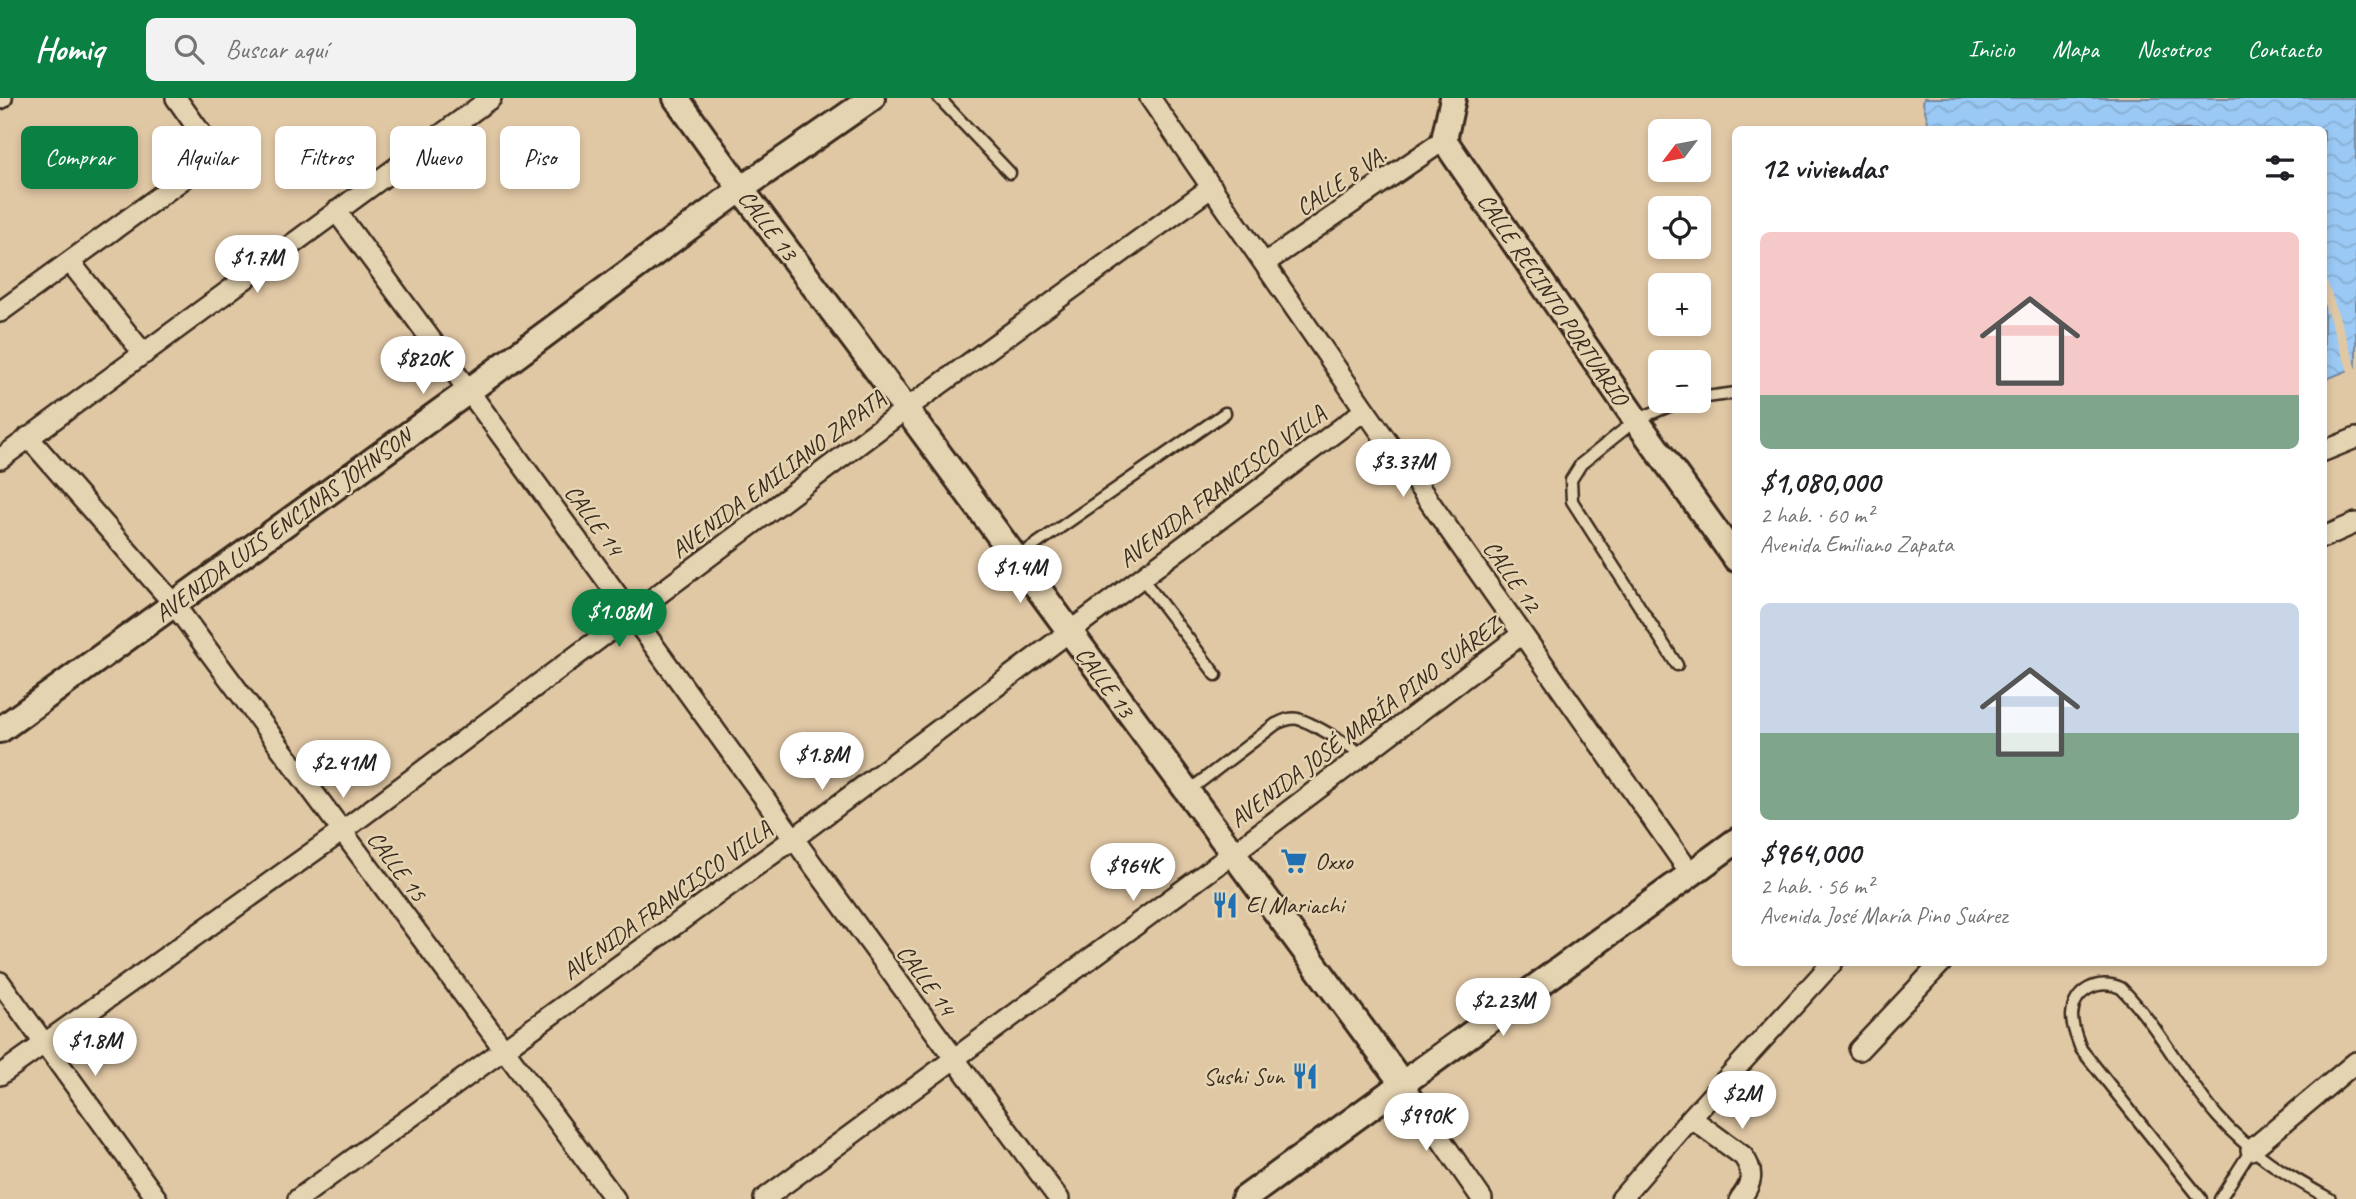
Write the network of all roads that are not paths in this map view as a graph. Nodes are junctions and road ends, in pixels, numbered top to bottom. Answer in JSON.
{"nodes":[{"id":1,"x":491,"y":98,"type":"edge"},
{"id":2,"x":676,"y":98,"type":"edge"},
{"id":3,"x":872,"y":98,"type":"edge"},
{"id":4,"x":939,"y":98,"type":"edge"},
{"id":5,"x":1150,"y":98,"type":"edge"},
{"id":6,"x":1452,"y":98,"type":"edge"},
{"id":7,"x":187,"y":102,"type":"edge"},
{"id":8,"x":1444,"y":140,"type":"junction"},
{"id":9,"x":1010,"y":173,"type":"dead end"},
{"id":10,"x":1212,"y":187,"type":"junction"},
{"id":11,"x":741,"y":189,"type":"junction"},
{"id":12,"x":336,"y":211,"type":"junction"},
{"id":13,"x":70,"y":262,"type":"junction"},
{"id":14,"x":1265,"y":263,"type":"junction"},
{"id":15,"x":0,"y":312,"type":"edge"},
{"id":16,"x":144,"y":354,"type":"junction"},
{"id":17,"x":470,"y":390,"type":"junction"},
{"id":18,"x":1732,"y":394,"type":"edge"},
{"id":19,"x":1711,"y":396,"type":"edge"},
{"id":20,"x":906,"y":409,"type":"junction"},
{"id":21,"x":1365,"y":410,"type":"junction"},
{"id":22,"x":1225,"y":413,"type":"dead end"},
{"id":23,"x":1654,"y":413,"type":"edge"},
{"id":24,"x":1636,"y":421,"type":"junction"},
{"id":25,"x":28,"y":437,"type":"junction"},
{"id":26,"x":2356,"y":438,"type":"edge"},
{"id":27,"x":3,"y":450,"type":"edge"},
{"id":28,"x":2327,"y":451,"type":"edge"},
{"id":29,"x":2356,"y":523,"type":"edge"},
{"id":30,"x":2327,"y":536,"type":"edge"},
{"id":31,"x":1732,"y":553,"type":"edge"},
{"id":32,"x":1015,"y":559,"type":"junction"},
{"id":33,"x":1141,"y":577,"type":"junction"},
{"id":34,"x":173,"y":603,"type":"junction"},
{"id":35,"x":632,"y":614,"type":"junction"},
{"id":36,"x":1068,"y":632,"type":"junction"},
{"id":37,"x":1522,"y":634,"type":"junction"},
{"id":38,"x":1677,"y":665,"type":"dead end"},
{"id":39,"x":1216,"y":675,"type":"dead end"},
{"id":40,"x":0,"y":730,"type":"edge"},
{"id":41,"x":1364,"y":754,"type":"junction"},
{"id":42,"x":1186,"y":793,"type":"junction"},
{"id":43,"x":341,"y":832,"type":"junction"},
{"id":44,"x":793,"y":839,"type":"junction"},
{"id":45,"x":1732,"y":844,"type":"edge"},
{"id":46,"x":1232,"y":854,"type":"junction"},
{"id":47,"x":1691,"y":874,"type":"junction"},
{"id":48,"x":1829,"y":966,"type":"edge"},
{"id":49,"x":1938,"y":966,"type":"edge"},
{"id":50,"x":0,"y":982,"type":"edge"},
{"id":51,"x":45,"y":1042,"type":"junction"},
{"id":52,"x":502,"y":1050,"type":"junction"},
{"id":53,"x":1859,"y":1050,"type":"dead end"},
{"id":54,"x":955,"y":1060,"type":"junction"},
{"id":55,"x":2356,"y":1062,"type":"edge"},
{"id":56,"x":0,"y":1075,"type":"edge"},
{"id":57,"x":1402,"y":1083,"type":"junction"},
{"id":58,"x":1691,"y":1118,"type":"junction"},
{"id":59,"x":2251,"y":1150,"type":"junction"},
{"id":60,"x":157,"y":1199,"type":"edge"},
{"id":61,"x":298,"y":1199,"type":"edge"},
{"id":62,"x":615,"y":1199,"type":"edge"},
{"id":63,"x":764,"y":1199,"type":"edge"},
{"id":64,"x":1059,"y":1199,"type":"edge"},
{"id":65,"x":1244,"y":1199,"type":"edge"},
{"id":66,"x":1482,"y":1199,"type":"edge"},
{"id":67,"x":1621,"y":1199,"type":"edge"},
{"id":68,"x":1740,"y":1199,"type":"edge"},
{"id":69,"x":2201,"y":1199,"type":"edge"},
{"id":70,"x":2220,"y":1199,"type":"edge"},
{"id":71,"x":2330,"y":1199,"type":"edge"}],
"edges":[{"from":1,"to":12,"type":"street"},
{"from":2,"to":11,"type":"street","name":"CALLE 13"},
{"from":3,"to":11,"type":"street","name":"AVENIDA LUIS ENCINAS JOHNSON"},
{"from":4,"to":9,"type":"lane"},
{"from":5,"to":10,"type":"street","name":"CALLE 12"},
{"from":6,"to":8,"type":"street"},
{"from":7,"to":13,"type":"street"},
{"from":8,"to":14,"type":"street","name":"CALLE 8 VA."},
{"from":8,"to":24,"type":"street","name":"CALLE RECINTO PORTUARIO"},
{"from":10,"to":14,"type":"street","name":"CALLE 12"},
{"from":10,"to":20,"type":"street","name":"AVENIDA EMILIANO ZAPATA"},
{"from":11,"to":17,"type":"street","name":"AVENIDA LUIS ENCINAS JOHNSON"},
{"from":11,"to":20,"type":"street","name":"CALLE 13"},
{"from":12,"to":16,"type":"street"},
{"from":12,"to":17,"type":"street","name":"CALLE 14"},
{"from":13,"to":15,"type":"street"},
{"from":13,"to":16,"type":"street"},
{"from":14,"to":21,"type":"street","name":"CALLE 12"},
{"from":16,"to":25,"type":"street"},
{"from":17,"to":34,"type":"street","name":"AVENIDA LUIS ENCINAS JOHNSON"},
{"from":17,"to":35,"type":"street","name":"CALLE 14"},
{"from":18,"to":19,"type":"lane"},
{"from":20,"to":32,"type":"street","name":"CALLE 13"},
{"from":20,"to":35,"type":"street","name":"AVENIDA EMILIANO ZAPATA"},
{"from":21,"to":33,"type":"street","name":"AVENIDA FRANCISCO VILLA"},
{"from":21,"to":37,"type":"street","name":"CALLE 12"},
{"from":22,"to":32,"type":"lane"},
{"from":23,"to":24,"type":"lane"},
{"from":24,"to":31,"type":"street","name":"CALLE RECINTO PORTUARIO"},
{"from":24,"to":38,"type":"lane"},
{"from":25,"to":27,"type":"street"},
{"from":25,"to":34,"type":"street","name":"CALLE 15"},
{"from":26,"to":28,"type":"street"},
{"from":29,"to":30,"type":"street"},
{"from":32,"to":36,"type":"street","name":"CALLE 13"},
{"from":33,"to":36,"type":"street","name":"AVENIDA FRANCISCO VILLA"},
{"from":33,"to":39,"type":"lane"},
{"from":34,"to":40,"type":"street","name":"AVENIDA LUIS ENCINAS JOHNSON"},
{"from":34,"to":43,"type":"street","name":"CALLE 15"},
{"from":35,"to":43,"type":"street","name":"AVENIDA EMILIANO ZAPATA"},
{"from":35,"to":44,"type":"street","name":"CALLE 14"},
{"from":36,"to":42,"type":"street","name":"CALLE 13"},
{"from":36,"to":44,"type":"street","name":"AVENIDA FRANCISCO VILLA"},
{"from":37,"to":41,"type":"street","name":"AVENIDA JOSÉ MARÍA PINO SUÁREZ"},
{"from":37,"to":47,"type":"street","name":"CALLE 12"},
{"from":41,"to":42,"type":"lane"},
{"from":41,"to":46,"type":"street","name":"AVENIDA JOSÉ MARÍA PINO SUÁREZ"},
{"from":42,"to":46,"type":"street","name":"CALLE 13"},
{"from":43,"to":51,"type":"street","name":"AVENIDA EMILIANO ZAPATA"},
{"from":43,"to":52,"type":"street","name":"CALLE 15"},
{"from":44,"to":52,"type":"street","name":"AVENIDA FRANCISCO VILLA"},
{"from":44,"to":54,"type":"street","name":"CALLE 14"},
{"from":45,"to":47,"type":"street"},
{"from":46,"to":54,"type":"street","name":"AVENIDA JOSÉ MARÍA PINO SUÁREZ"},
{"from":46,"to":57,"type":"street","name":"CALLE 13"},
{"from":47,"to":57,"type":"street"},
{"from":48,"to":58,"type":"street"},
{"from":49,"to":53,"type":"street"},
{"from":50,"to":51,"type":"street"},
{"from":51,"to":56,"type":"street","name":"AVENIDA EMILIANO ZAPATA"},
{"from":51,"to":60,"type":"street"},
{"from":52,"to":61,"type":"street","name":"AVENIDA FRANCISCO VILLA"},
{"from":52,"to":62,"type":"street","name":"CALLE 15"},
{"from":54,"to":63,"type":"street","name":"AVENIDA JOSÉ MARÍA PINO SUÁREZ"},
{"from":54,"to":64,"type":"street","name":"CALLE 14"},
{"from":55,"to":59,"type":"street"},
{"from":57,"to":65,"type":"street"},
{"from":57,"to":66,"type":"street","name":"CALLE 13"},
{"from":58,"to":67,"type":"street"},
{"from":58,"to":68,"type":"street"},
{"from":59,"to":69,"type":"lane"},
{"from":59,"to":70,"type":"lane"},
{"from":59,"to":71,"type":"lane"}]}
